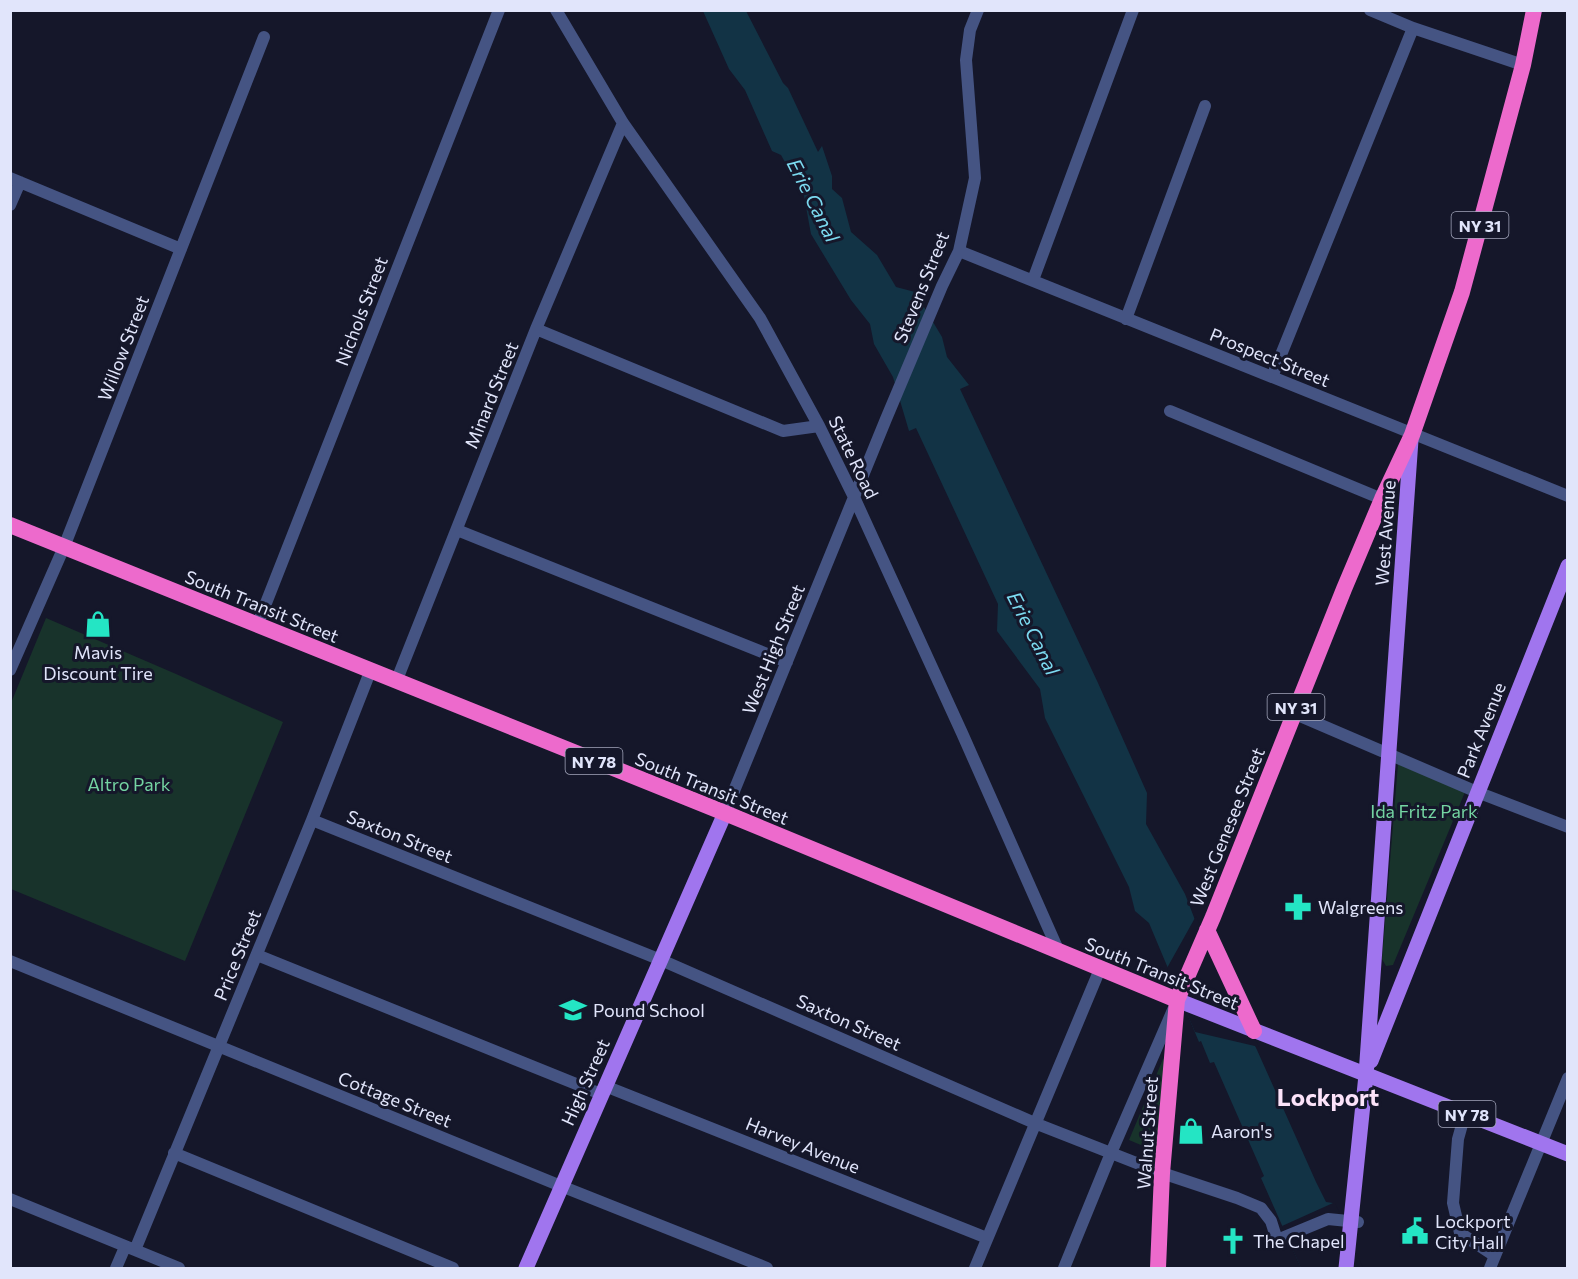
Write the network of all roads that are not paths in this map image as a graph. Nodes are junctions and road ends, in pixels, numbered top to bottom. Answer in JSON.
{"nodes":[{"id":1,"x":499,"y":10,"type":"edge"},
{"id":2,"x":556,"y":10,"type":"edge"},
{"id":3,"x":978,"y":10,"type":"edge"},
{"id":4,"x":1133,"y":10,"type":"edge"},
{"id":5,"x":1371,"y":10,"type":"edge"},
{"id":6,"x":1534,"y":10,"type":"edge"},
{"id":7,"x":1413,"y":28,"type":"junction"},
{"id":8,"x":264,"y":37,"type":"dead end"},
{"id":9,"x":1523,"y":65,"type":"junction"},
{"id":10,"x":1204,"y":106,"type":"dead end"},
{"id":11,"x":623,"y":123,"type":"junction"},
{"id":12,"x":15,"y":180,"type":"edge"},
{"id":13,"x":10,"y":205,"type":"edge"},
{"id":14,"x":181,"y":249,"type":"junction"},
{"id":15,"x":959,"y":251,"type":"junction"},
{"id":16,"x":1034,"y":280,"type":"junction"},
{"id":17,"x":1126,"y":319,"type":"junction"},
{"id":18,"x":536,"y":329,"type":"junction"},
{"id":19,"x":1272,"y":376,"type":"junction"},
{"id":20,"x":1170,"y":411,"type":"dead end"},
{"id":21,"x":819,"y":426,"type":"junction"},
{"id":22,"x":1412,"y":435,"type":"junction"},
{"id":23,"x":1568,"y":496,"type":"edge"},
{"id":24,"x":854,"y":497,"type":"junction"},
{"id":25,"x":1382,"y":499,"type":"junction"},
{"id":26,"x":10,"y":525,"type":"edge"},
{"id":27,"x":457,"y":530,"type":"junction"},
{"id":28,"x":64,"y":547,"type":"junction"},
{"id":29,"x":1568,"y":566,"type":"edge"},
{"id":30,"x":257,"y":626,"type":"junction"},
{"id":31,"x":787,"y":662,"type":"junction"},
{"id":32,"x":10,"y":670,"type":"edge"},
{"id":33,"x":370,"y":672,"type":"junction"},
{"id":34,"x":396,"y":682,"type":"junction"},
{"id":35,"x":1293,"y":713,"type":"junction"},
{"id":36,"x":1389,"y":754,"type":"junction"},
{"id":37,"x":1478,"y":792,"type":"junction"},
{"id":38,"x":725,"y":813,"type":"junction"},
{"id":39,"x":312,"y":820,"type":"junction"},
{"id":40,"x":1568,"y":827,"type":"edge"},
{"id":41,"x":1210,"y":923,"type":"junction"},
{"id":42,"x":1059,"y":952,"type":"junction"},
{"id":43,"x":257,"y":955,"type":"junction"},
{"id":44,"x":661,"y":960,"type":"junction"},
{"id":45,"x":10,"y":961,"type":"edge"},
{"id":46,"x":1100,"y":969,"type":"junction"},
{"id":47,"x":1179,"y":999,"type":"junction"},
{"id":48,"x":1260,"y":1034,"type":"junction"},
{"id":49,"x":219,"y":1046,"type":"junction"},
{"id":50,"x":1366,"y":1075,"type":"junction"},
{"id":51,"x":1568,"y":1078,"type":"edge"},
{"id":52,"x":603,"y":1090,"type":"junction"},
{"id":53,"x":1465,"y":1114,"type":"junction"},
{"id":54,"x":1037,"y":1124,"type":"junction"},
{"id":55,"x":1540,"y":1142,"type":"junction"},
{"id":56,"x":174,"y":1153,"type":"junction"},
{"id":57,"x":1111,"y":1153,"type":"junction"},
{"id":58,"x":1568,"y":1154,"type":"edge"},
{"id":59,"x":1162,"y":1173,"type":"junction"},
{"id":60,"x":561,"y":1186,"type":"junction"},
{"id":61,"x":10,"y":1199,"type":"edge"},
{"id":62,"x":1350,"y":1224,"type":"junction"},
{"id":63,"x":987,"y":1238,"type":"junction"},
{"id":64,"x":130,"y":1249,"type":"junction"},
{"id":65,"x":1495,"y":1256,"type":"junction"},
{"id":66,"x":116,"y":1269,"type":"edge"},
{"id":67,"x":179,"y":1269,"type":"edge"},
{"id":68,"x":453,"y":1269,"type":"edge"},
{"id":69,"x":526,"y":1269,"type":"edge"},
{"id":70,"x":767,"y":1269,"type":"edge"},
{"id":71,"x":975,"y":1269,"type":"edge"},
{"id":72,"x":1064,"y":1269,"type":"edge"},
{"id":73,"x":1158,"y":1269,"type":"edge"},
{"id":74,"x":1346,"y":1269,"type":"edge"},
{"id":75,"x":1354,"y":1269,"type":"edge"},
{"id":76,"x":1490,"y":1269,"type":"edge"}],
"edges":[{"from":1,"to":30,"type":"street","name":"Nichols Street"},
{"from":2,"to":11,"type":"street","name":"State Road"},
{"from":3,"to":15,"type":"street","name":"Stevens Street"},
{"from":4,"to":16,"type":"street"},
{"from":5,"to":7,"type":"street"},
{"from":6,"to":9,"type":"highway","name":"West Avenue","number":"NY 31"},
{"from":7,"to":9,"type":"street"},
{"from":7,"to":19,"type":"street"},
{"from":8,"to":14,"type":"street","name":"Willow Street"},
{"from":9,"to":22,"type":"highway","name":"West Avenue","number":"NY 31"},
{"from":10,"to":17,"type":"street"},
{"from":11,"to":18,"type":"street","name":"Minard Street"},
{"from":11,"to":21,"type":"street","name":"State Road"},
{"from":12,"to":13,"type":"street"},
{"from":12,"to":14,"type":"street"},
{"from":14,"to":28,"type":"street","name":"Willow Street"},
{"from":15,"to":16,"type":"street","name":"Prospect Street"},
{"from":15,"to":24,"type":"street","name":"Stevens Street"},
{"from":16,"to":17,"type":"street","name":"Prospect Street"},
{"from":17,"to":19,"type":"street","name":"Prospect Street"},
{"from":18,"to":21,"type":"street"},
{"from":18,"to":27,"type":"street","name":"Minard Street"},
{"from":19,"to":22,"type":"street","name":"Prospect Street"},
{"from":20,"to":25,"type":"street"},
{"from":21,"to":24,"type":"street","name":"State Road"},
{"from":22,"to":23,"type":"street","name":"Prospect Street"},
{"from":22,"to":25,"type":"highway","name":"West Genesee Street","number":"NY 31"},
{"from":22,"to":36,"type":"main road","name":"West Avenue"},
{"from":24,"to":31,"type":"street","name":"West High Street"},
{"from":24,"to":42,"type":"street","name":"State Road"},
{"from":25,"to":35,"type":"highway","name":"West Genesee Street","number":"NY 31"},
{"from":26,"to":28,"type":"highway","name":"South Transit Street","number":"NY 78"},
{"from":27,"to":31,"type":"street"},
{"from":27,"to":34,"type":"street","name":"Minard Street"},
{"from":28,"to":30,"type":"highway","name":"South Transit Street","number":"NY 78"},
{"from":28,"to":32,"type":"street","name":"Willow Street"},
{"from":29,"to":37,"type":"main road","name":"Park Avenue"},
{"from":30,"to":33,"type":"highway","name":"South Transit Street","number":"NY 78"},
{"from":31,"to":38,"type":"street","name":"West High Street"},
{"from":33,"to":34,"type":"highway","name":"South Transit Street","number":"NY 78"},
{"from":33,"to":39,"type":"street","name":"Price Street"},
{"from":34,"to":38,"type":"highway","name":"South Transit Street","number":"NY 78"},
{"from":35,"to":36,"type":"street"},
{"from":35,"to":41,"type":"highway","name":"West Genesee Street","number":"NY 31"},
{"from":36,"to":37,"type":"street"},
{"from":36,"to":50,"type":"main road","name":"West Avenue"},
{"from":37,"to":40,"type":"street"},
{"from":37,"to":50,"type":"main road","name":"Park Avenue"},
{"from":38,"to":42,"type":"highway","name":"South Transit Street","number":"NY 78"},
{"from":38,"to":44,"type":"main road","name":"High Street"},
{"from":39,"to":43,"type":"street","name":"Price Street"},
{"from":39,"to":44,"type":"street","name":"Saxton Street"},
{"from":41,"to":47,"type":"highway","name":"West Genesee Street","number":"NY 31"},
{"from":41,"to":48,"type":"highway"},
{"from":42,"to":46,"type":"highway","name":"South Transit Street","number":"NY 78"},
{"from":43,"to":49,"type":"street","name":"Price Street"},
{"from":43,"to":52,"type":"street","name":"Harvey Avenue"},
{"from":44,"to":52,"type":"main road","name":"High Street"},
{"from":44,"to":54,"type":"street","name":"Saxton Street"},
{"from":45,"to":49,"type":"street","name":"Cottage Street"},
{"from":46,"to":47,"type":"highway","name":"South Transit Street","number":"NY 78"},
{"from":46,"to":54,"type":"street"},
{"from":47,"to":48,"type":"main road","name":"South Transit Street","number":"NY 78"},
{"from":47,"to":57,"type":"street"},
{"from":47,"to":59,"type":"highway","name":"Walnut Street","number":"NY 31"},
{"from":48,"to":50,"type":"main road","name":"South Transit Street","number":"NY 78"},
{"from":49,"to":56,"type":"street","name":"Price Street"},
{"from":49,"to":60,"type":"street","name":"Cottage Street"},
{"from":50,"to":53,"type":"main road","number":"NY 78"},
{"from":50,"to":62,"type":"main road"},
{"from":51,"to":55,"type":"street"},
{"from":52,"to":60,"type":"main road","name":"High Street"},
{"from":52,"to":63,"type":"street","name":"Harvey Avenue"},
{"from":53,"to":55,"type":"main road","number":"NY 78"},
{"from":53,"to":65,"type":"street"},
{"from":54,"to":57,"type":"street","name":"Saxton Street"},
{"from":54,"to":63,"type":"street"},
{"from":55,"to":58,"type":"main road","number":"NY 78"},
{"from":55,"to":65,"type":"street"},
{"from":56,"to":64,"type":"street","name":"Price Street"},
{"from":56,"to":68,"type":"street"},
{"from":57,"to":59,"type":"street","name":"Saxton Street"},
{"from":57,"to":72,"type":"street"},
{"from":59,"to":62,"type":"street","name":"Saxton Street"},
{"from":59,"to":73,"type":"highway","name":"Walnut Street","number":"NY 31"},
{"from":60,"to":69,"type":"main road","name":"High Street"},
{"from":60,"to":70,"type":"street","name":"Cottage Street"},
{"from":61,"to":64,"type":"street"},
{"from":62,"to":74,"type":"main road"},
{"from":62,"to":75,"type":"main road"},
{"from":63,"to":71,"type":"street"},
{"from":64,"to":66,"type":"street","name":"Price Street"},
{"from":64,"to":67,"type":"street"},
{"from":65,"to":76,"type":"street"}]}
